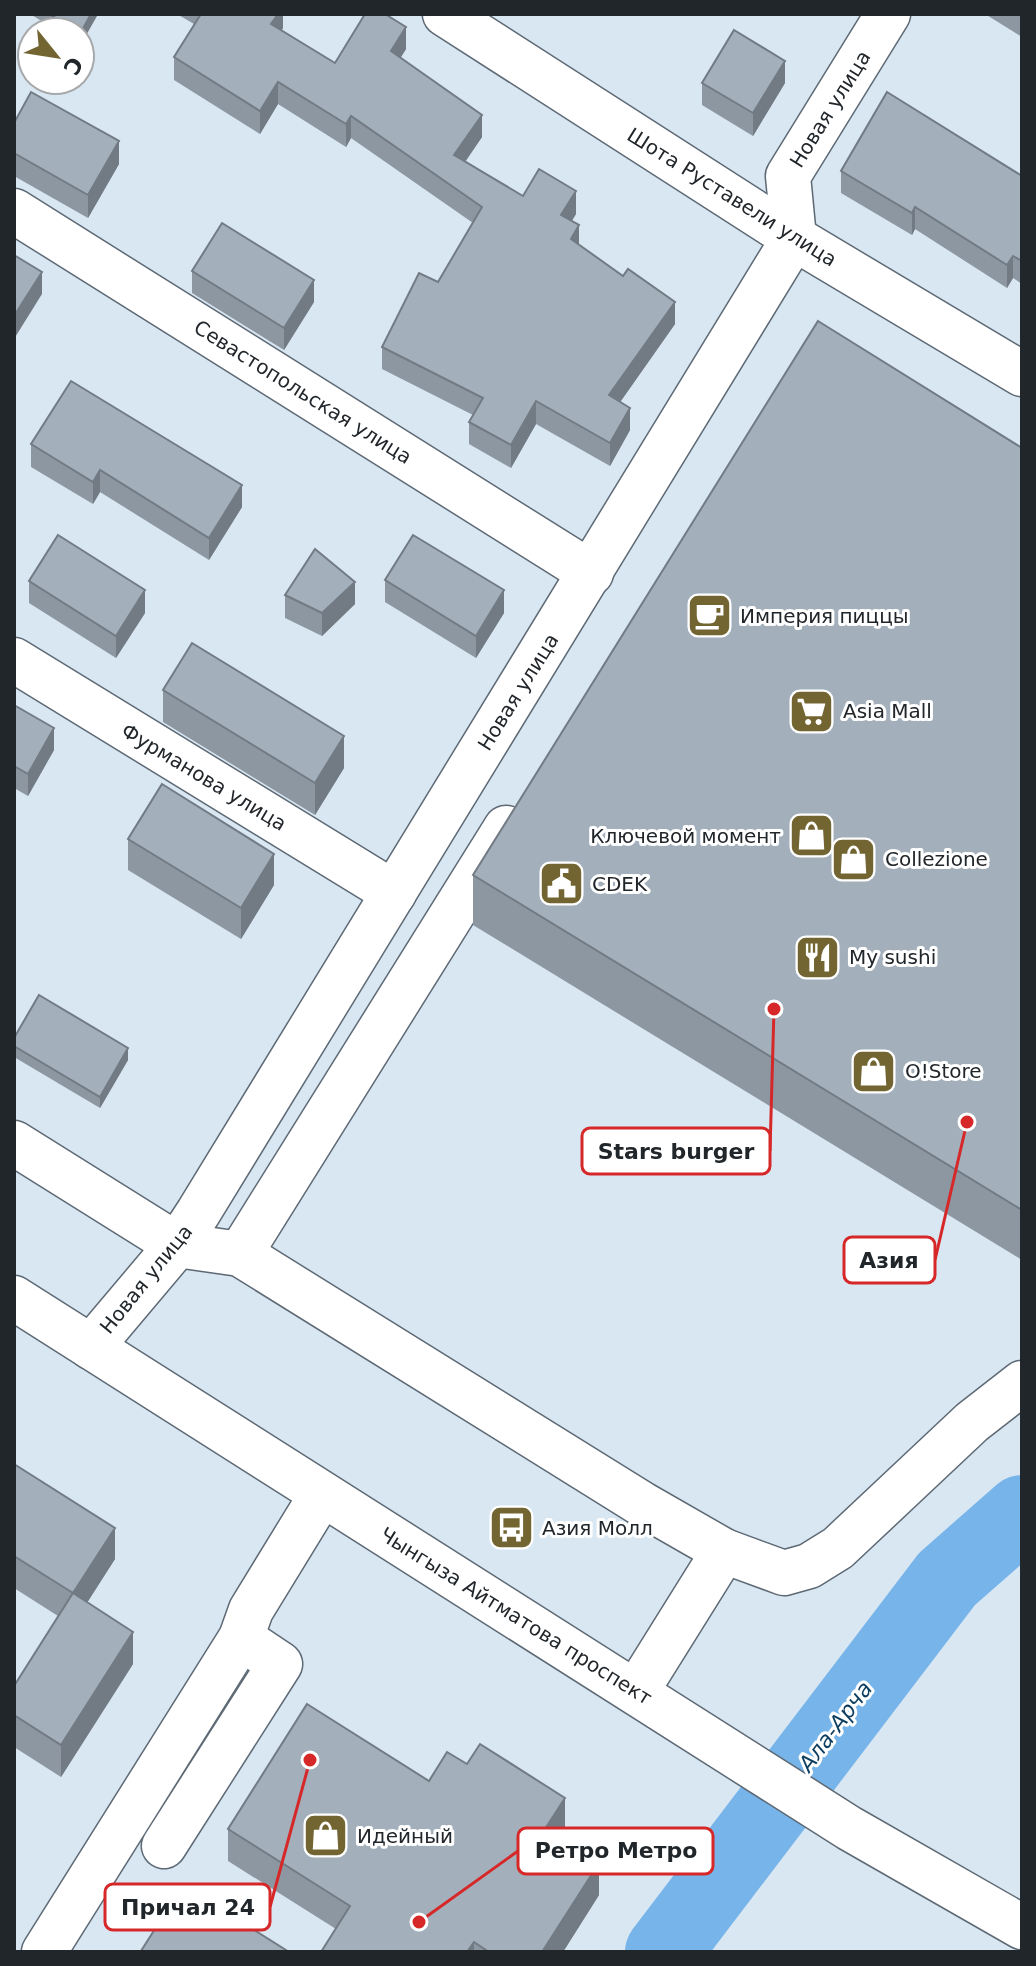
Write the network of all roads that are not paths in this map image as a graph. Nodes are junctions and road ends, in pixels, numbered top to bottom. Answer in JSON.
{"nodes":[{"id":1,"x":445,"y":14,"type":"edge"},
{"id":2,"x":888,"y":14,"type":"edge"},
{"id":3,"x":14,"y":211,"type":"edge"},
{"id":4,"x":794,"y":238,"type":"junction"},
{"id":5,"x":1022,"y":374,"type":"edge"},
{"id":6,"x":591,"y":573,"type":"junction"},
{"id":7,"x":14,"y":660,"type":"edge"},
{"id":8,"x":528,"y":791,"type":"edge"},
{"id":9,"x":394,"y":893,"type":"junction"},
{"id":10,"x":14,"y":1143,"type":"edge"},
{"id":11,"x":177,"y":1245,"type":"junction"},
{"id":12,"x":240,"y":1254,"type":"junction"},
{"id":13,"x":14,"y":1298,"type":"edge"},
{"id":14,"x":91,"y":1347,"type":"junction"},
{"id":15,"x":1022,"y":1383,"type":"edge"},
{"id":16,"x":322,"y":1494,"type":"junction"},
{"id":17,"x":724,"y":1551,"type":"junction"},
{"id":18,"x":241,"y":1638,"type":"junction"},
{"id":19,"x":636,"y":1692,"type":"junction"},
{"id":20,"x":164,"y":1846,"type":"dead end"},
{"id":21,"x":1022,"y":1927,"type":"edge"},
{"id":22,"x":44,"y":1952,"type":"edge"}],
"edges":[{"from":1,"to":4,"type":"street","name":"Шота Руставели улица"},
{"from":2,"to":4,"type":"street","name":"Новая улица"},
{"from":3,"to":6,"type":"street","name":"Севастопольская улица"},
{"from":4,"to":5,"type":"street","name":"Шота Руставели улица"},
{"from":4,"to":6,"type":"street","name":"Новая улица"},
{"from":6,"to":9,"type":"street","name":"Новая улица"},
{"from":7,"to":9,"type":"street","name":"Фурманова улица"},
{"from":8,"to":12,"type":"street"},
{"from":9,"to":11,"type":"street","name":"Новая улица"},
{"from":10,"to":11,"type":"street"},
{"from":11,"to":12,"type":"street"},
{"from":11,"to":14,"type":"street","name":"Новая улица"},
{"from":12,"to":17,"type":"street"},
{"from":13,"to":14,"type":"street","name":"Чынгыза Айтматова проспект"},
{"from":14,"to":16,"type":"street","name":"Чынгыза Айтматова проспект"},
{"from":15,"to":17,"type":"street"},
{"from":16,"to":18,"type":"street"},
{"from":16,"to":19,"type":"street","name":"Чынгыза Айтматова проспект"},
{"from":17,"to":19,"type":"street"},
{"from":18,"to":20,"type":"street"},
{"from":18,"to":22,"type":"street"},
{"from":19,"to":21,"type":"street","name":"Чынгыза Айтматова проспект"}]}
